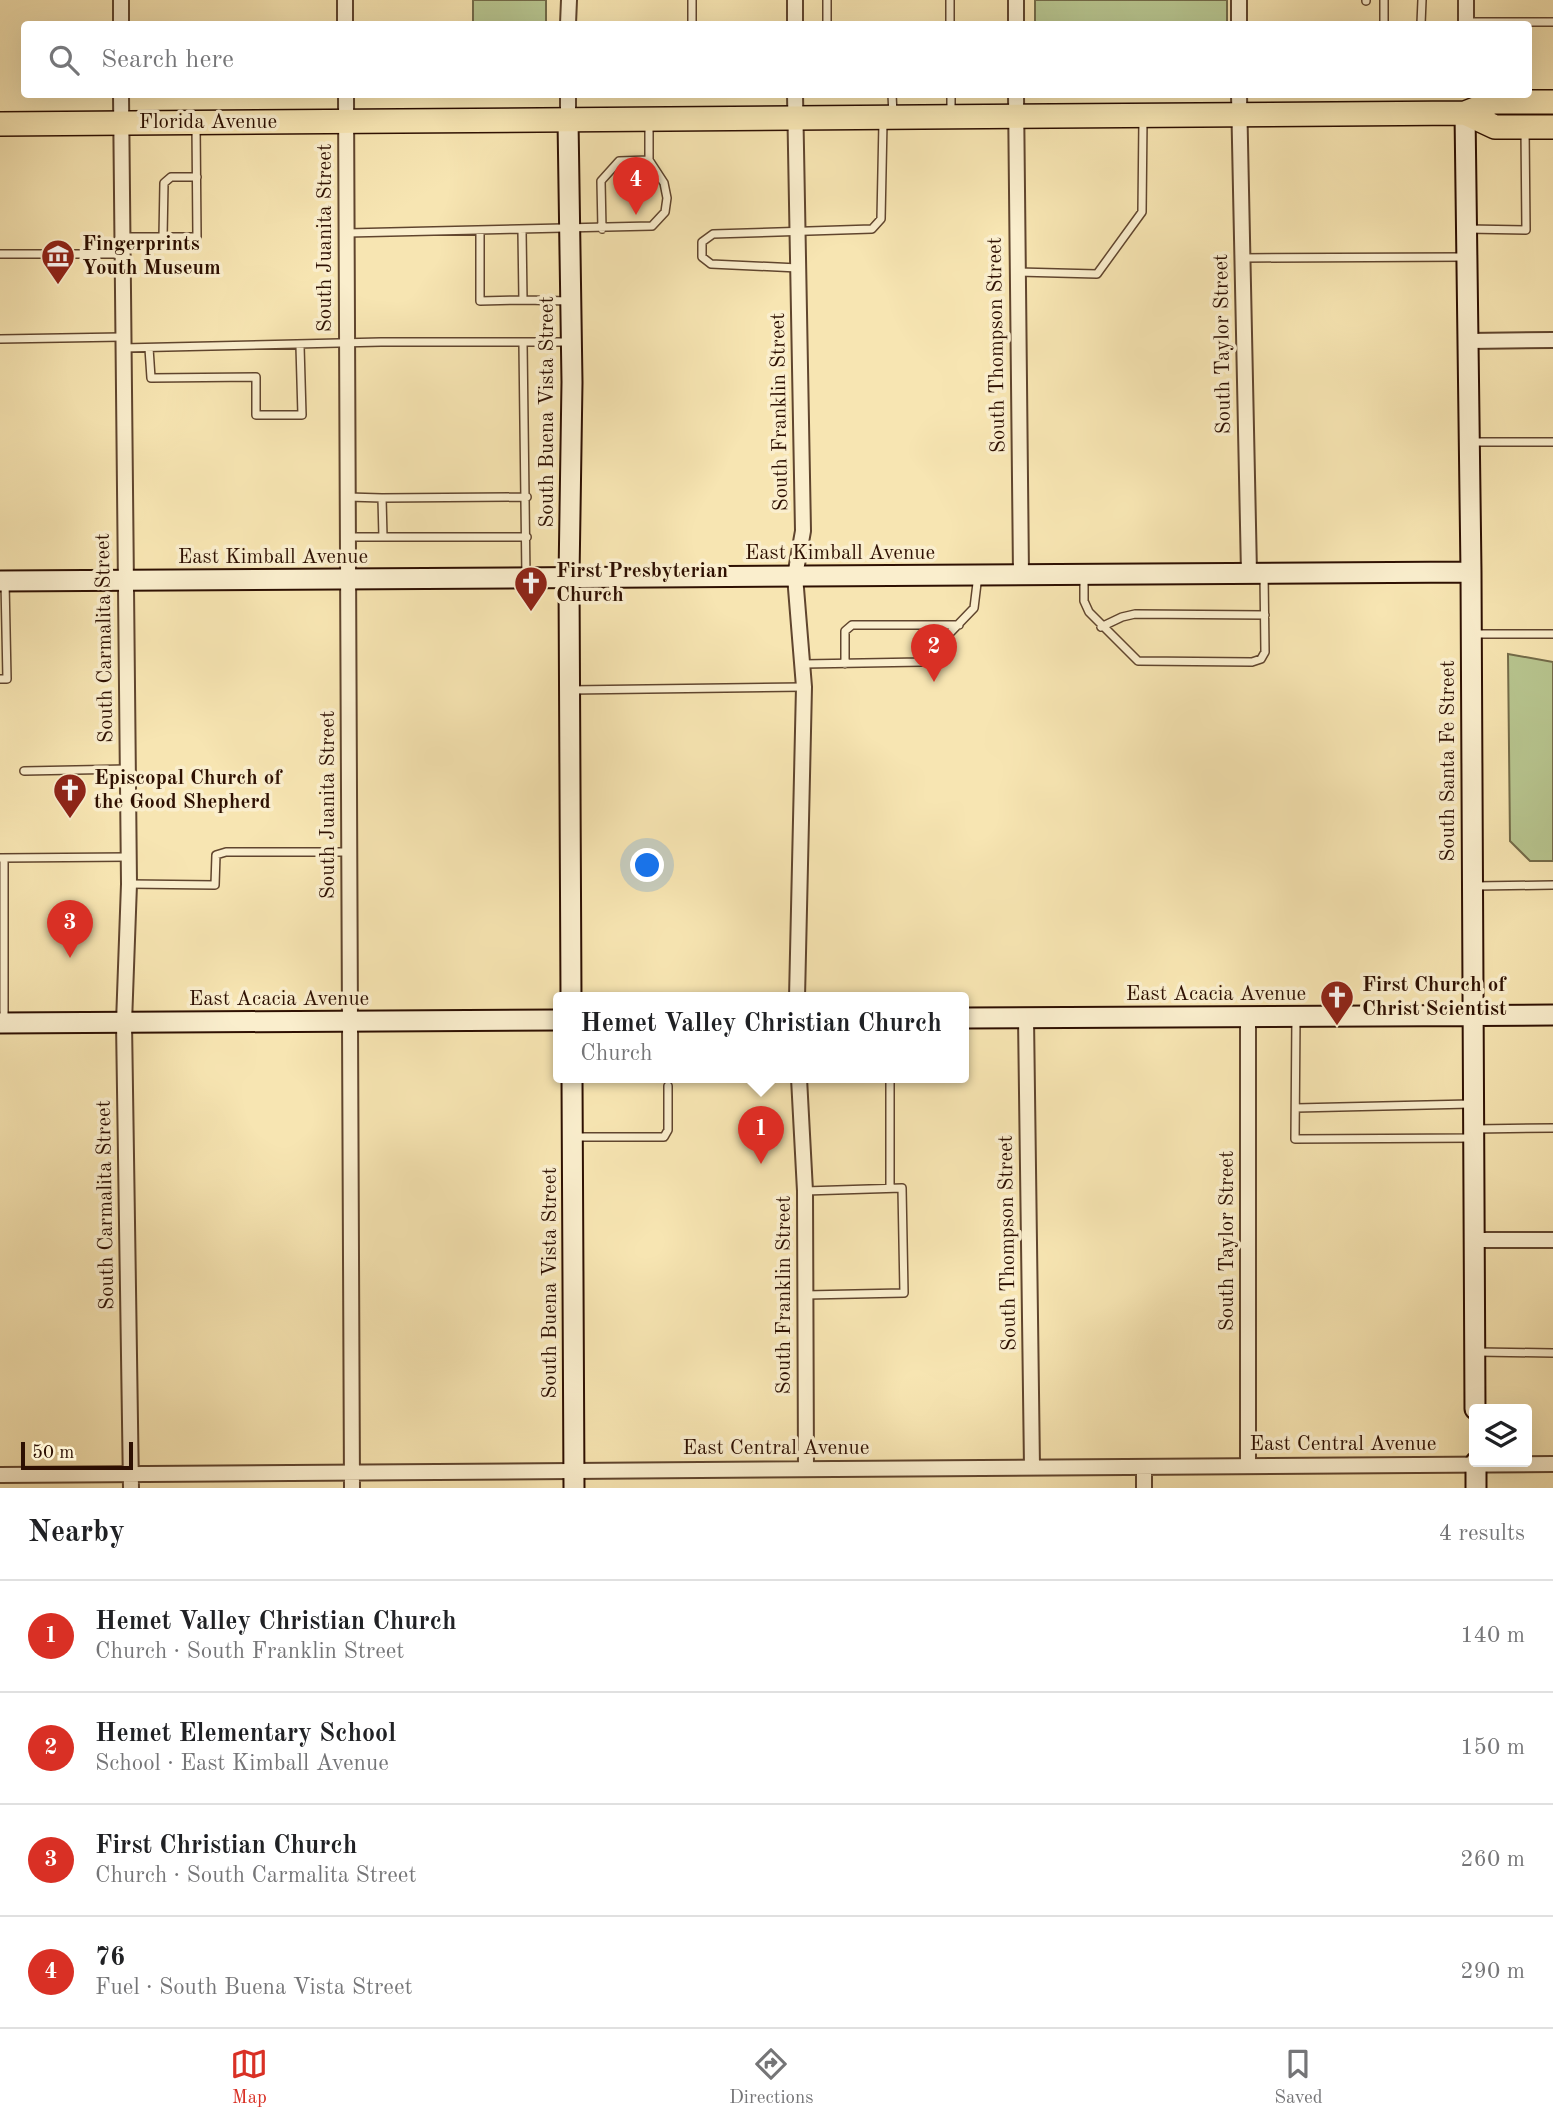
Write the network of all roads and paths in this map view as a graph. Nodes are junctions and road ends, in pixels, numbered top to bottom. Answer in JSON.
{"nodes":[{"id":1,"x":121,"y":0,"type":"edge"},
{"id":2,"x":345,"y":0,"type":"edge"},
{"id":3,"x":569,"y":0,"type":"edge"},
{"id":4,"x":692,"y":0,"type":"edge"},
{"id":5,"x":795,"y":0,"type":"edge"},
{"id":6,"x":827,"y":0,"type":"edge"},
{"id":7,"x":950,"y":0,"type":"edge"},
{"id":8,"x":1016,"y":0,"type":"edge"},
{"id":9,"x":1239,"y":0,"type":"edge"},
{"id":10,"x":1384,"y":0,"type":"edge"},
{"id":11,"x":1422,"y":0,"type":"edge"},
{"id":12,"x":1466,"y":0,"type":"edge"},
{"id":13,"x":121,"y":21,"type":"edge"},
{"id":14,"x":345,"y":21,"type":"edge"},
{"id":15,"x":568,"y":21,"type":"edge"},
{"id":16,"x":692,"y":21,"type":"edge"},
{"id":17,"x":795,"y":21,"type":"edge"},
{"id":18,"x":827,"y":21,"type":"edge"},
{"id":19,"x":950,"y":21,"type":"edge"},
{"id":20,"x":1016,"y":21,"type":"edge"},
{"id":21,"x":1239,"y":21,"type":"edge"},
{"id":22,"x":1384,"y":21,"type":"edge"},
{"id":23,"x":1421,"y":21,"type":"edge"},
{"id":24,"x":1466,"y":21,"type":"edge"},
{"id":25,"x":1532,"y":22,"type":"edge"},
{"id":26,"x":1553,"y":22,"type":"edge"},
{"id":27,"x":121,"y":98,"type":"edge"},
{"id":28,"x":346,"y":98,"type":"edge"},
{"id":29,"x":568,"y":98,"type":"edge"},
{"id":30,"x":795,"y":98,"type":"edge"},
{"id":31,"x":1553,"y":102,"type":"edge"},
{"id":32,"x":1465,"y":104,"type":"edge"},
{"id":33,"x":1016,"y":105,"type":"edge"},
{"id":34,"x":1239,"y":105,"type":"edge"},
{"id":35,"x":951,"y":106,"type":"edge"},
{"id":36,"x":889,"y":110,"type":"edge"},
{"id":37,"x":1143,"y":115,"type":"junction"},
{"id":38,"x":796,"y":118,"type":"junction"},
{"id":39,"x":649,"y":119,"type":"junction"},
{"id":40,"x":568,"y":120,"type":"junction"},
{"id":41,"x":346,"y":121,"type":"junction"},
{"id":42,"x":196,"y":122,"type":"junction"},
{"id":43,"x":121,"y":123,"type":"junction"},
{"id":44,"x":0,"y":124,"type":"edge"},
{"id":45,"x":1525,"y":127,"type":"junction"},
{"id":46,"x":1553,"y":127,"type":"edge"},
{"id":47,"x":649,"y":160,"type":"junction"},
{"id":48,"x":197,"y":177,"type":"junction"},
{"id":49,"x":602,"y":229,"type":"junction"},
{"id":50,"x":1466,"y":229,"type":"junction"},
{"id":51,"x":570,"y":230,"type":"junction"},
{"id":52,"x":480,"y":231,"type":"junction"},
{"id":53,"x":522,"y":231,"type":"junction"},
{"id":54,"x":346,"y":233,"type":"junction"},
{"id":55,"x":797,"y":233,"type":"junction"},
{"id":56,"x":120,"y":237,"type":"junction"},
{"id":57,"x":163,"y":237,"type":"junction"},
{"id":58,"x":0,"y":254,"type":"edge"},
{"id":59,"x":121,"y":254,"type":"junction"},
{"id":60,"x":1466,"y":257,"type":"junction"},
{"id":61,"x":1242,"y":258,"type":"junction"},
{"id":62,"x":798,"y":268,"type":"junction"},
{"id":63,"x":1018,"y":272,"type":"junction"},
{"id":64,"x":523,"y":300,"type":"junction"},
{"id":65,"x":571,"y":301,"type":"junction"},
{"id":66,"x":0,"y":339,"type":"edge"},
{"id":67,"x":1553,"y":340,"type":"edge"},
{"id":68,"x":1468,"y":341,"type":"junction"},
{"id":69,"x":571,"y":342,"type":"junction"},
{"id":70,"x":122,"y":343,"type":"junction"},
{"id":71,"x":347,"y":343,"type":"junction"},
{"id":72,"x":523,"y":344,"type":"junction"},
{"id":73,"x":300,"y":346,"type":"junction"},
{"id":74,"x":149,"y":348,"type":"junction"},
{"id":75,"x":1470,"y":442,"type":"junction"},
{"id":76,"x":1553,"y":442,"type":"edge"},
{"id":77,"x":348,"y":497,"type":"junction"},
{"id":78,"x":527,"y":497,"type":"junction"},
{"id":79,"x":382,"y":498,"type":"junction"},
{"id":80,"x":348,"y":537,"type":"junction"},
{"id":81,"x":383,"y":537,"type":"junction"},
{"id":82,"x":527,"y":537,"type":"junction"},
{"id":83,"x":1471,"y":572,"type":"junction"},
{"id":84,"x":1256,"y":573,"type":"junction"},
{"id":85,"x":1084,"y":574,"type":"junction"},
{"id":86,"x":978,"y":575,"type":"junction"},
{"id":87,"x":1021,"y":575,"type":"junction"},
{"id":88,"x":795,"y":576,"type":"junction"},
{"id":89,"x":526,"y":578,"type":"junction"},
{"id":90,"x":569,"y":578,"type":"junction"},
{"id":91,"x":348,"y":579,"type":"junction"},
{"id":92,"x":125,"y":580,"type":"junction"},
{"id":93,"x":3,"y":581,"type":"edge"},
{"id":94,"x":1265,"y":615,"type":"junction"},
{"id":95,"x":959,"y":625,"type":"junction"},
{"id":96,"x":1101,"y":627,"type":"junction"},
{"id":97,"x":1471,"y":634,"type":"junction"},
{"id":98,"x":1553,"y":634,"type":"edge"},
{"id":99,"x":804,"y":664,"type":"junction"},
{"id":100,"x":845,"y":664,"type":"junction"},
{"id":101,"x":0,"y":679,"type":"edge"},
{"id":102,"x":804,"y":687,"type":"junction"},
{"id":103,"x":570,"y":690,"type":"junction"},
{"id":104,"x":128,"y":769,"type":"junction"},
{"id":105,"x":24,"y":771,"type":"dead end"},
{"id":106,"x":349,"y":852,"type":"junction"},
{"id":107,"x":129,"y":857,"type":"junction"},
{"id":108,"x":2,"y":858,"type":"edge"},
{"id":109,"x":129,"y":884,"type":"junction"},
{"id":110,"x":1553,"y":885,"type":"edge"},
{"id":111,"x":1472,"y":886,"type":"junction"},
{"id":112,"x":2,"y":892,"type":"edge"},
{"id":113,"x":571,"y":992,"type":"edge"},
{"id":114,"x":797,"y":992,"type":"edge"},
{"id":115,"x":1553,"y":1015,"type":"edge"},
{"id":116,"x":1473,"y":1016,"type":"junction"},
{"id":117,"x":1248,"y":1017,"type":"junction"},
{"id":118,"x":1296,"y":1017,"type":"junction"},
{"id":119,"x":969,"y":1018,"type":"edge"},
{"id":120,"x":1026,"y":1018,"type":"junction"},
{"id":121,"x":553,"y":1020,"type":"edge"},
{"id":122,"x":350,"y":1021,"type":"junction"},
{"id":123,"x":2,"y":1023,"type":"edge"},
{"id":124,"x":124,"y":1023,"type":"junction"},
{"id":125,"x":572,"y":1083,"type":"edge"},
{"id":126,"x":799,"y":1083,"type":"edge"},
{"id":127,"x":890,"y":1083,"type":"edge"},
{"id":128,"x":668,"y":1086,"type":"dead end"},
{"id":129,"x":1474,"y":1104,"type":"junction"},
{"id":130,"x":1296,"y":1108,"type":"junction"},
{"id":131,"x":1553,"y":1128,"type":"edge"},
{"id":132,"x":1474,"y":1134,"type":"junction"},
{"id":133,"x":572,"y":1137,"type":"junction"},
{"id":134,"x":890,"y":1188,"type":"junction"},
{"id":135,"x":805,"y":1191,"type":"junction"},
{"id":136,"x":1474,"y":1240,"type":"junction"},
{"id":137,"x":1553,"y":1240,"type":"edge"},
{"id":138,"x":805,"y":1295,"type":"junction"},
{"id":139,"x":1474,"y":1353,"type":"junction"},
{"id":140,"x":1553,"y":1353,"type":"edge"},
{"id":141,"x":1475,"y":1404,"type":"edge"},
{"id":142,"x":1469,"y":1463,"type":"edge"},
{"id":143,"x":1532,"y":1464,"type":"edge"},
{"id":144,"x":1553,"y":1464,"type":"edge"},
{"id":145,"x":1248,"y":1466,"type":"junction"},
{"id":146,"x":1031,"y":1467,"type":"junction"},
{"id":147,"x":1144,"y":1467,"type":"junction"},
{"id":148,"x":1476,"y":1467,"type":"edge"},
{"id":149,"x":806,"y":1469,"type":"junction"},
{"id":150,"x":352,"y":1472,"type":"junction"},
{"id":151,"x":0,"y":1475,"type":"edge"},
{"id":152,"x":574,"y":1479,"type":"edge"},
{"id":153,"x":131,"y":1481,"type":"edge"},
{"id":154,"x":352,"y":1488,"type":"edge"},
{"id":155,"x":1144,"y":1488,"type":"edge"},
{"id":156,"x":1476,"y":1488,"type":"edge"}],
"edges":[{"from":1,"to":13,"type":"street"},
{"from":2,"to":14,"type":"street"},
{"from":3,"to":15,"type":"street"},
{"from":4,"to":16,"type":"lane"},
{"from":5,"to":17,"type":"street"},
{"from":6,"to":18,"type":"lane"},
{"from":7,"to":19,"type":"lane"},
{"from":8,"to":20,"type":"street"},
{"from":9,"to":21,"type":"street"},
{"from":10,"to":22,"type":"lane"},
{"from":11,"to":23,"type":"lane"},
{"from":12,"to":24,"type":"street"},
{"from":25,"to":26,"type":"lane"},
{"from":27,"to":43,"type":"street","name":"South Carmalita Street"},
{"from":28,"to":41,"type":"street","name":"South Juanita Street"},
{"from":29,"to":40,"type":"street"},
{"from":30,"to":38,"type":"street","name":"South Franklin Street"},
{"from":31,"to":32,"type":"main road","name":"Florida Avenue"},
{"from":32,"to":34,"type":"main road","name":"Florida Avenue"},
{"from":32,"to":45,"type":"main road","name":"Florida Avenue"},
{"from":32,"to":50,"type":"street","name":"South Santa Fe Street"},
{"from":33,"to":35,"type":"main road","name":"Florida Avenue"},
{"from":33,"to":37,"type":"main road","name":"Florida Avenue"},
{"from":33,"to":63,"type":"street","name":"South Thompson Street"},
{"from":34,"to":37,"type":"main road","name":"Florida Avenue"},
{"from":34,"to":61,"type":"street","name":"South Taylor Street"},
{"from":35,"to":36,"type":"main road","name":"Florida Avenue"},
{"from":36,"to":38,"type":"main road","name":"Florida Avenue"},
{"from":36,"to":55,"type":"lane"},
{"from":37,"to":63,"type":"lane"},
{"from":38,"to":39,"type":"main road","name":"Florida Avenue"},
{"from":38,"to":55,"type":"street","name":"South Franklin Street"},
{"from":39,"to":40,"type":"main road","name":"Florida Avenue"},
{"from":39,"to":47,"type":"lane"},
{"from":40,"to":41,"type":"main road","name":"Florida Avenue"},
{"from":40,"to":51,"type":"street","name":"South Buena Vista Street"},
{"from":41,"to":42,"type":"main road","name":"Florida Avenue"},
{"from":41,"to":54,"type":"street","name":"South Juanita Street"},
{"from":42,"to":43,"type":"main road","name":"Florida Avenue"},
{"from":42,"to":48,"type":"lane"},
{"from":43,"to":44,"type":"main road","name":"Florida Avenue"},
{"from":43,"to":56,"type":"street","name":"South Carmalita Street"},
{"from":45,"to":46,"type":"main road","name":"Florida Avenue"},
{"from":45,"to":50,"type":"lane"},
{"from":47,"to":49,"type":"lane"},
{"from":47,"to":49,"type":"lane"},
{"from":48,"to":57,"type":"lane"},
{"from":48,"to":57,"type":"lane"},
{"from":49,"to":51,"type":"lane"},
{"from":50,"to":60,"type":"street","name":"South Santa Fe Street"},
{"from":51,"to":53,"type":"lane"},
{"from":51,"to":65,"type":"street","name":"South Buena Vista Street"},
{"from":52,"to":53,"type":"lane"},
{"from":52,"to":54,"type":"lane"},
{"from":52,"to":64,"type":"lane"},
{"from":53,"to":64,"type":"lane"},
{"from":54,"to":71,"type":"street","name":"South Juanita Street"},
{"from":55,"to":62,"type":"street","name":"South Franklin Street"},
{"from":55,"to":62,"type":"lane"},
{"from":56,"to":57,"type":"lane"},
{"from":56,"to":59,"type":"street","name":"South Carmalita Street"},
{"from":58,"to":59,"type":"lane"},
{"from":59,"to":70,"type":"street","name":"South Carmalita Street"},
{"from":60,"to":61,"type":"lane"},
{"from":60,"to":68,"type":"street","name":"South Santa Fe Street"},
{"from":61,"to":84,"type":"street","name":"South Taylor Street"},
{"from":62,"to":88,"type":"street","name":"South Franklin Street"},
{"from":63,"to":87,"type":"street","name":"South Thompson Street"},
{"from":64,"to":65,"type":"lane"},
{"from":65,"to":69,"type":"street","name":"South Buena Vista Street"},
{"from":66,"to":70,"type":"lane"},
{"from":67,"to":68,"type":"street"},
{"from":68,"to":75,"type":"street","name":"South Santa Fe Street"},
{"from":69,"to":72,"type":"lane"},
{"from":69,"to":90,"type":"street","name":"South Buena Vista Street"},
{"from":70,"to":74,"type":"lane"},
{"from":70,"to":92,"type":"street","name":"South Carmalita Street"},
{"from":71,"to":72,"type":"lane"},
{"from":71,"to":73,"type":"lane"},
{"from":71,"to":77,"type":"street","name":"South Juanita Street"},
{"from":72,"to":78,"type":"lane"},
{"from":73,"to":74,"type":"lane"},
{"from":73,"to":74,"type":"lane"},
{"from":75,"to":76,"type":"lane"},
{"from":75,"to":83,"type":"street","name":"South Santa Fe Street"},
{"from":77,"to":79,"type":"lane"},
{"from":77,"to":80,"type":"street","name":"South Juanita Street"},
{"from":78,"to":79,"type":"lane"},
{"from":78,"to":82,"type":"lane"},
{"from":79,"to":81,"type":"lane"},
{"from":80,"to":81,"type":"lane"},
{"from":80,"to":91,"type":"street","name":"South Juanita Street"},
{"from":81,"to":82,"type":"lane"},
{"from":82,"to":89,"type":"lane"},
{"from":83,"to":84,"type":"street","name":"East Kimball Avenue"},
{"from":83,"to":97,"type":"street","name":"South Santa Fe Street"},
{"from":84,"to":85,"type":"street","name":"East Kimball Avenue"},
{"from":84,"to":94,"type":"lane"},
{"from":85,"to":87,"type":"street","name":"East Kimball Avenue"},
{"from":85,"to":96,"type":"lane"},
{"from":86,"to":87,"type":"street","name":"East Kimball Avenue"},
{"from":86,"to":88,"type":"street","name":"East Kimball Avenue"},
{"from":86,"to":95,"type":"lane"},
{"from":88,"to":90,"type":"street","name":"East Kimball Avenue"},
{"from":88,"to":99,"type":"street","name":"South Franklin Street"},
{"from":89,"to":90,"type":"street","name":"East Kimball Avenue"},
{"from":89,"to":91,"type":"street","name":"East Kimball Avenue"},
{"from":90,"to":103,"type":"street","name":"South Buena Vista Street"},
{"from":91,"to":92,"type":"street","name":"East Kimball Avenue"},
{"from":91,"to":106,"type":"street","name":"South Juanita Street"},
{"from":92,"to":93,"type":"street","name":"East Kimball Avenue"},
{"from":92,"to":104,"type":"street","name":"South Carmalita Street"},
{"from":93,"to":101,"type":"lane"},
{"from":94,"to":96,"type":"lane"},
{"from":94,"to":96,"type":"lane"},
{"from":95,"to":100,"type":"lane"},
{"from":95,"to":100,"type":"lane"},
{"from":97,"to":98,"type":"lane"},
{"from":97,"to":111,"type":"street","name":"South Santa Fe Street"},
{"from":99,"to":100,"type":"lane"},
{"from":99,"to":102,"type":"street","name":"South Franklin Street"},
{"from":102,"to":103,"type":"lane"},
{"from":102,"to":114,"type":"street","name":"South Franklin Street"},
{"from":103,"to":113,"type":"street","name":"South Buena Vista Street"},
{"from":104,"to":105,"type":"lane"},
{"from":104,"to":107,"type":"street","name":"South Carmalita Street"},
{"from":106,"to":109,"type":"lane"},
{"from":106,"to":122,"type":"street","name":"South Juanita Street"},
{"from":107,"to":108,"type":"lane"},
{"from":107,"to":109,"type":"street","name":"South Carmalita Street"},
{"from":108,"to":112,"type":"lane"},
{"from":109,"to":124,"type":"street","name":"South Carmalita Street"},
{"from":110,"to":111,"type":"lane"},
{"from":111,"to":116,"type":"street","name":"South Santa Fe Street"},
{"from":112,"to":123,"type":"lane"},
{"from":115,"to":116,"type":"street","name":"East Acacia Avenue"},
{"from":116,"to":118,"type":"street","name":"East Acacia Avenue"},
{"from":116,"to":129,"type":"street","name":"South Santa Fe Street"},
{"from":117,"to":118,"type":"street","name":"East Acacia Avenue"},
{"from":117,"to":120,"type":"street","name":"East Acacia Avenue"},
{"from":117,"to":145,"type":"street","name":"South Taylor Street"},
{"from":118,"to":130,"type":"lane"},
{"from":119,"to":120,"type":"street","name":"East Acacia Avenue"},
{"from":120,"to":146,"type":"street","name":"South Thompson Street"},
{"from":121,"to":122,"type":"street","name":"East Acacia Avenue"},
{"from":122,"to":124,"type":"street","name":"East Acacia Avenue"},
{"from":122,"to":150,"type":"street","name":"South Juanita Street"},
{"from":123,"to":124,"type":"street","name":"East Acacia Avenue"},
{"from":124,"to":153,"type":"street","name":"South Carmalita Street"},
{"from":125,"to":133,"type":"street","name":"South Buena Vista Street"},
{"from":126,"to":135,"type":"street","name":"South Franklin Street"},
{"from":127,"to":134,"type":"lane"},
{"from":128,"to":133,"type":"lane"},
{"from":129,"to":130,"type":"lane"},
{"from":129,"to":132,"type":"street","name":"South Santa Fe Street"},
{"from":130,"to":132,"type":"lane"},
{"from":131,"to":132,"type":"lane"},
{"from":132,"to":136,"type":"street","name":"South Santa Fe Street"},
{"from":133,"to":152,"type":"street","name":"South Buena Vista Street"},
{"from":134,"to":135,"type":"lane"},
{"from":134,"to":138,"type":"lane"},
{"from":135,"to":138,"type":"street","name":"South Franklin Street"},
{"from":136,"to":137,"type":"street"},
{"from":136,"to":139,"type":"street","name":"South Santa Fe Street"},
{"from":138,"to":149,"type":"street","name":"South Franklin Street"},
{"from":139,"to":140,"type":"lane"},
{"from":139,"to":141,"type":"street","name":"South Santa Fe Street"},
{"from":142,"to":145,"type":"street","name":"East Central Avenue"},
{"from":143,"to":144,"type":"street","name":"East Central Avenue"},
{"from":145,"to":147,"type":"street","name":"East Central Avenue"},
{"from":146,"to":147,"type":"street","name":"East Central Avenue"},
{"from":146,"to":149,"type":"street","name":"East Central Avenue"},
{"from":147,"to":155,"type":"street"},
{"from":148,"to":156,"type":"street"},
{"from":149,"to":152,"type":"street","name":"East Central Avenue"},
{"from":150,"to":152,"type":"street","name":"East Central Avenue"},
{"from":150,"to":153,"type":"street","name":"East Central Avenue"},
{"from":150,"to":154,"type":"street","name":"South Juanita Street"},
{"from":151,"to":153,"type":"street","name":"East Central Avenue"}]}
